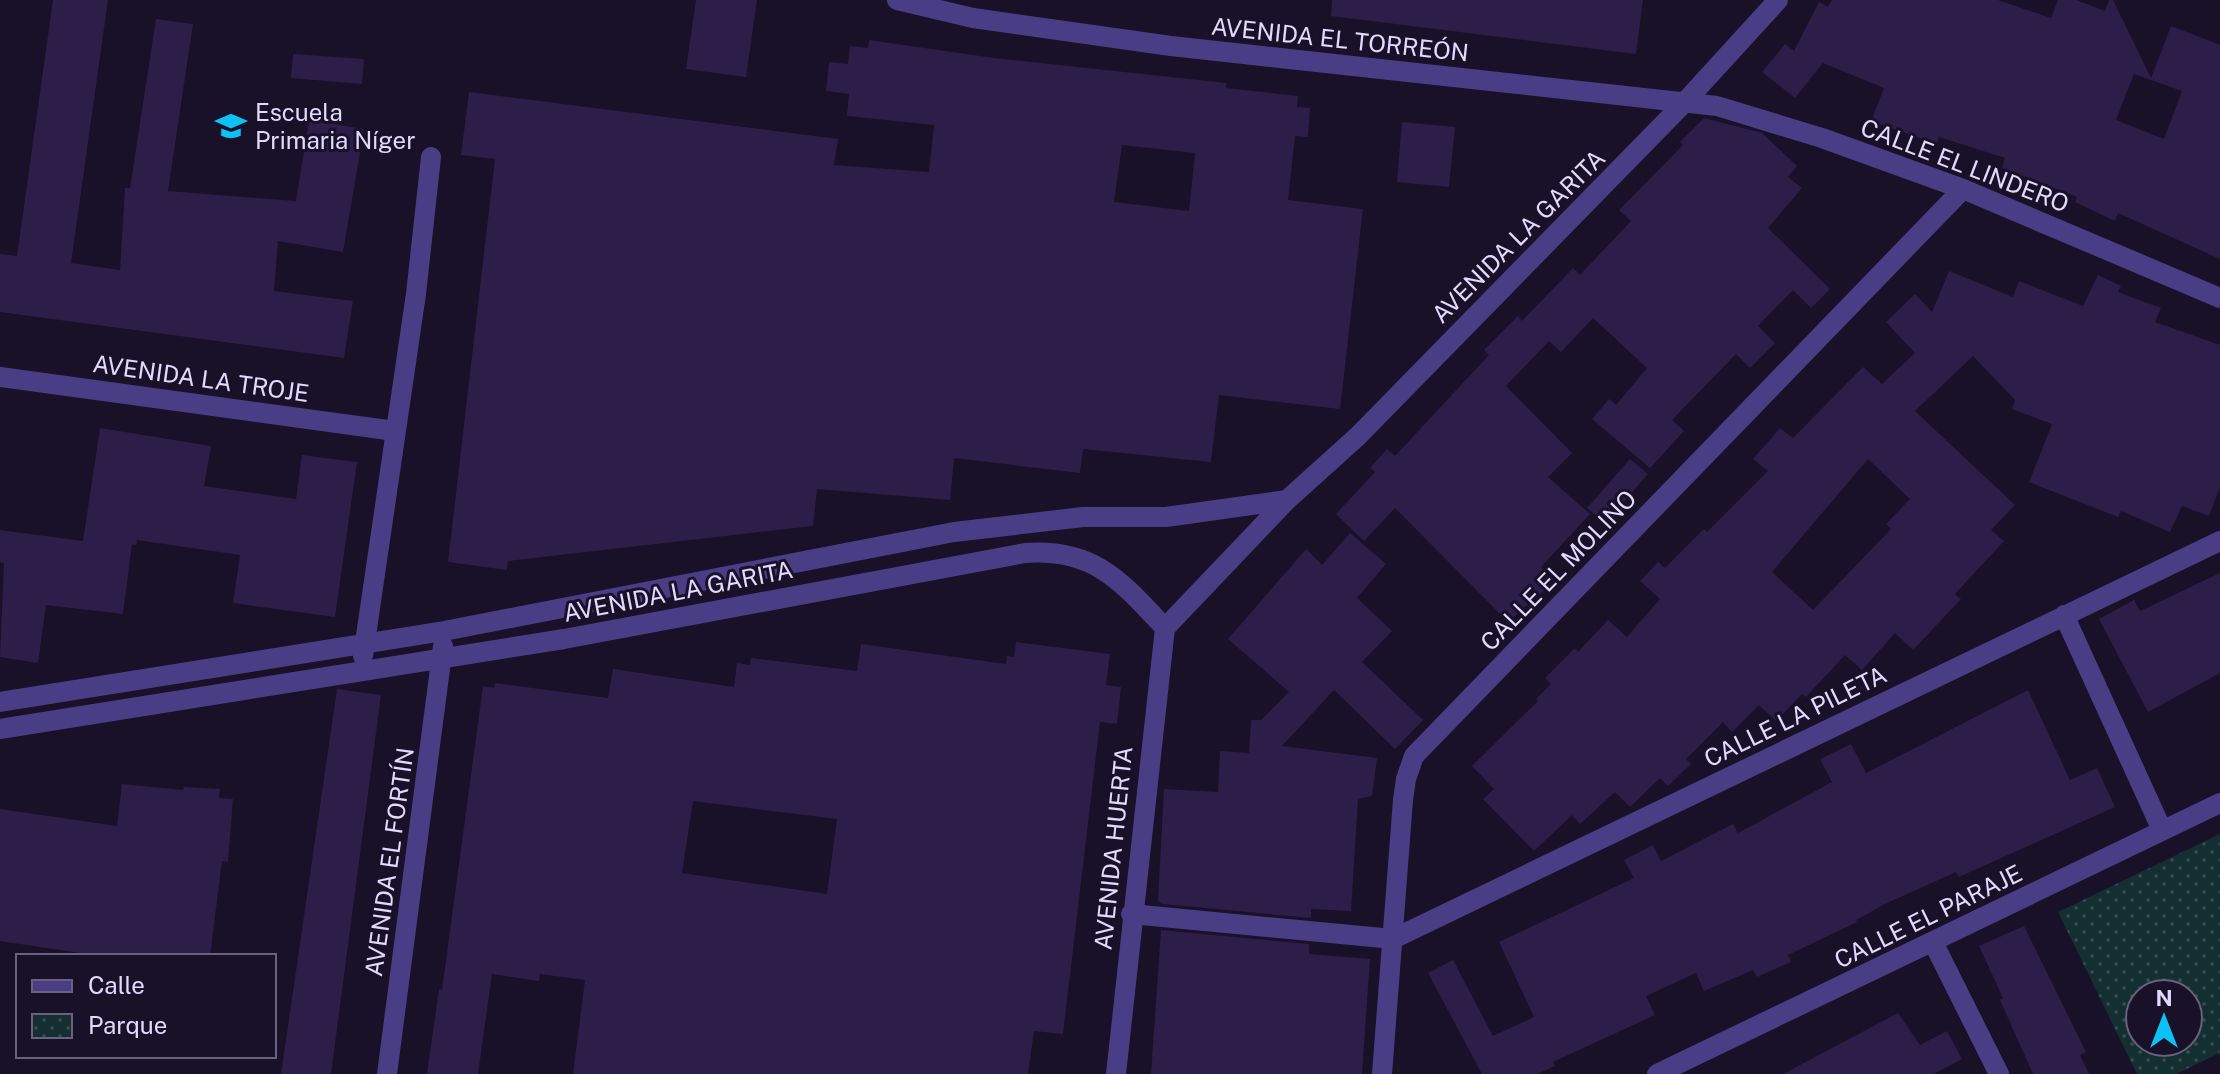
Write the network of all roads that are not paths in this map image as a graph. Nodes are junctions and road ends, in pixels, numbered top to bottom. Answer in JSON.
{"nodes":[{"id":1,"x":897,"y":0,"type":"edge"},
{"id":2,"x":1778,"y":0,"type":"edge"},
{"id":3,"x":1684,"y":103,"type":"junction"},
{"id":4,"x":431,"y":157,"type":"dead end"},
{"id":5,"x":1963,"y":189,"type":"junction"},
{"id":6,"x":2220,"y":298,"type":"edge"},
{"id":7,"x":0,"y":377,"type":"edge"},
{"id":8,"x":395,"y":431,"type":"junction"},
{"id":9,"x":1287,"y":500,"type":"junction"},
{"id":10,"x":2220,"y":541,"type":"edge"},
{"id":11,"x":2064,"y":615,"type":"junction"},
{"id":12,"x":1165,"y":628,"type":"junction"},
{"id":13,"x":444,"y":631,"type":"junction"},
{"id":14,"x":365,"y":644,"type":"junction"},
{"id":15,"x":443,"y":657,"type":"junction"},
{"id":16,"x":360,"y":672,"type":"junction"},
{"id":17,"x":0,"y":702,"type":"edge"},
{"id":18,"x":0,"y":729,"type":"edge"},
{"id":19,"x":2220,"y":803,"type":"edge"},
{"id":20,"x":2162,"y":830,"type":"junction"},
{"id":21,"x":1131,"y":914,"type":"junction"},
{"id":22,"x":1393,"y":939,"type":"junction"},
{"id":23,"x":1934,"y":944,"type":"junction"},
{"id":24,"x":387,"y":1074,"type":"edge"},
{"id":25,"x":1116,"y":1074,"type":"edge"},
{"id":26,"x":1382,"y":1074,"type":"edge"},
{"id":27,"x":1657,"y":1074,"type":"edge"},
{"id":28,"x":1999,"y":1074,"type":"edge"}],
"edges":[{"from":1,"to":3,"type":"street","name":"AVENIDA EL TORREÓN"},
{"from":2,"to":3,"type":"street","name":"AVENIDA LA GARITA"},
{"from":3,"to":5,"type":"street","name":"CALLE EL LINDERO"},
{"from":3,"to":9,"type":"street","name":"AVENIDA LA GARITA"},
{"from":4,"to":8,"type":"street"},
{"from":5,"to":6,"type":"street","name":"CALLE EL LINDERO"},
{"from":5,"to":22,"type":"street","name":"CALLE EL MOLINO"},
{"from":7,"to":8,"type":"street","name":"AVENIDA LA TROJE"},
{"from":8,"to":14,"type":"street"},
{"from":9,"to":12,"type":"street","name":"AVENIDA LA GARITA"},
{"from":9,"to":13,"type":"street","name":"AVENIDA LA GARITA"},
{"from":10,"to":11,"type":"street","name":"CALLE LA PILETA"},
{"from":11,"to":20,"type":"street"},
{"from":11,"to":22,"type":"street","name":"CALLE LA PILETA"},
{"from":12,"to":15,"type":"street","name":"AVENIDA LA GARITA"},
{"from":12,"to":21,"type":"street","name":"AVENIDA HUERTA"},
{"from":13,"to":14,"type":"street","name":"AVENIDA LA GARITA"},
{"from":13,"to":15,"type":"street","name":"AVENIDA EL FORTÍN"},
{"from":14,"to":16,"type":"street"},
{"from":14,"to":17,"type":"street","name":"AVENIDA LA GARITA"},
{"from":15,"to":16,"type":"street","name":"AVENIDA LA GARITA"},
{"from":15,"to":24,"type":"street","name":"AVENIDA EL FORTÍN"},
{"from":16,"to":18,"type":"street","name":"AVENIDA LA GARITA"},
{"from":19,"to":20,"type":"street","name":"CALLE EL PARAJE"},
{"from":20,"to":23,"type":"street","name":"CALLE EL PARAJE"},
{"from":21,"to":22,"type":"street"},
{"from":21,"to":25,"type":"street","name":"AVENIDA HUERTA"},
{"from":22,"to":26,"type":"street","name":"CALLE EL MOLINO"},
{"from":23,"to":27,"type":"street","name":"CALLE EL PARAJE"},
{"from":23,"to":28,"type":"street"}]}
